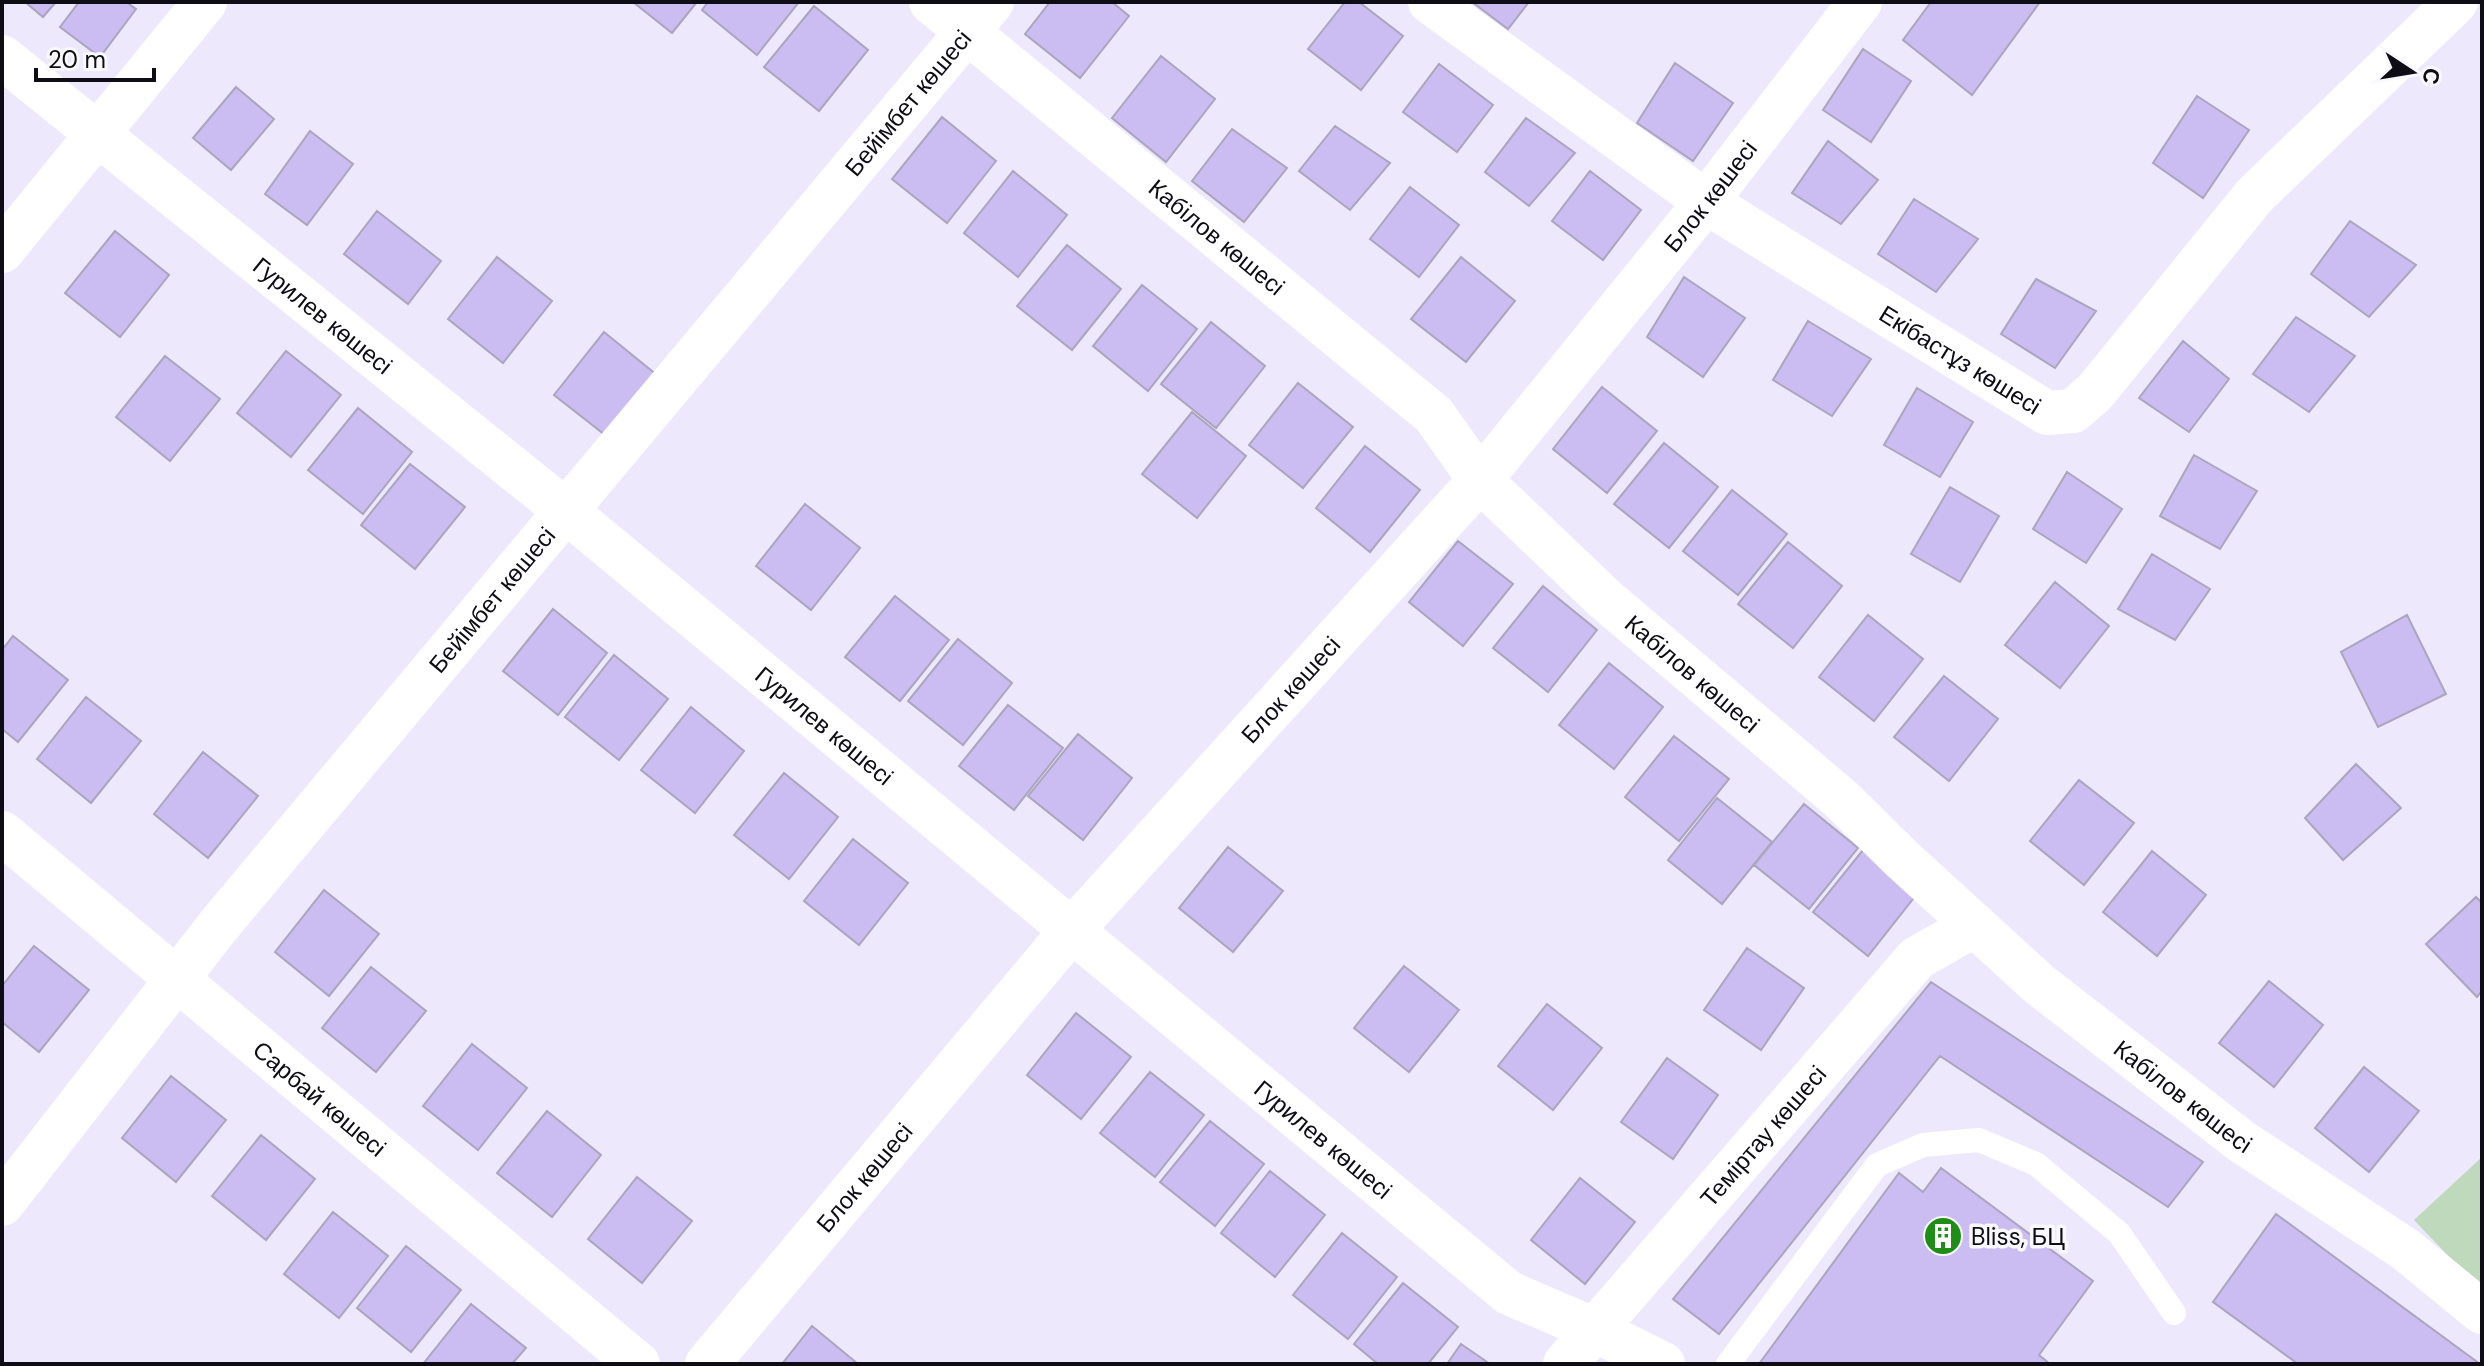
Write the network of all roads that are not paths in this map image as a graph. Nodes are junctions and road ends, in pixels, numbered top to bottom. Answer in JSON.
{"nodes":[{"id":1,"x":205,"y":2,"type":"edge"},
{"id":2,"x":931,"y":2,"type":"edge"},
{"id":3,"x":1430,"y":2,"type":"edge"},
{"id":4,"x":1860,"y":2,"type":"edge"},
{"id":5,"x":2456,"y":2,"type":"edge"},
{"id":6,"x":980,"y":17,"type":"edge"},
{"id":7,"x":2,"y":57,"type":"edge"},
{"id":8,"x":96,"y":134,"type":"junction"},
{"id":9,"x":1706,"y":202,"type":"junction"},
{"id":10,"x":2,"y":251,"type":"edge"},
{"id":11,"x":1480,"y":480,"type":"junction"},
{"id":12,"x":566,"y":511,"type":"junction"},
{"id":13,"x":2,"y":833,"type":"edge"},
{"id":14,"x":1975,"y":925,"type":"junction"},
{"id":15,"x":1072,"y":930,"type":"junction"},
{"id":16,"x":178,"y":978,"type":"junction"},
{"id":17,"x":2,"y":1204,"type":"edge"},
{"id":18,"x":2482,"y":1312,"type":"edge"},
{"id":19,"x":2174,"y":1313,"type":"dead end"},
{"id":20,"x":1593,"y":1329,"type":"junction"},
{"id":21,"x":638,"y":1364,"type":"edge"},
{"id":22,"x":707,"y":1364,"type":"edge"},
{"id":23,"x":1565,"y":1364,"type":"edge"},
{"id":24,"x":1663,"y":1364,"type":"edge"},
{"id":25,"x":1728,"y":1364,"type":"edge"}],
"edges":[{"from":1,"to":8,"type":"street"},
{"from":2,"to":6,"type":"street","name":"Кабілов көшесі"},
{"from":3,"to":9,"type":"street","name":"Екібастұз көшесі"},
{"from":4,"to":9,"type":"street","name":"Блок көшесі"},
{"from":5,"to":9,"type":"street","name":"Екібастұз көшесі"},
{"from":6,"to":11,"type":"street","name":"Кабілов көшесі"},
{"from":6,"to":12,"type":"street","name":"Бейімбет көшесі"},
{"from":7,"to":8,"type":"street","name":"Гурилев көшесі"},
{"from":8,"to":10,"type":"street"},
{"from":8,"to":12,"type":"street","name":"Гурилев көшесі"},
{"from":9,"to":11,"type":"street","name":"Блок көшесі"},
{"from":11,"to":14,"type":"street","name":"Кабілов көшесі"},
{"from":11,"to":15,"type":"street","name":"Блок көшесі"},
{"from":12,"to":15,"type":"street","name":"Гурилев көшесі"},
{"from":12,"to":16,"type":"street","name":"Бейімбет көшесі"},
{"from":13,"to":16,"type":"street","name":"Сарбай көшесі"},
{"from":14,"to":18,"type":"street","name":"Кабілов көшесі"},
{"from":14,"to":20,"type":"street","name":"Теміртау көшесі"},
{"from":15,"to":20,"type":"street","name":"Гурилев көшесі"},
{"from":15,"to":22,"type":"street","name":"Блок көшесі"},
{"from":16,"to":17,"type":"street","name":"Бейімбет көшесі"},
{"from":16,"to":21,"type":"street","name":"Сарбай көшесі"},
{"from":19,"to":25,"type":"lane"},
{"from":20,"to":23,"type":"street","name":"Теміртау көшесі"},
{"from":20,"to":24,"type":"street","name":"Гурилев көшесі"}]}
